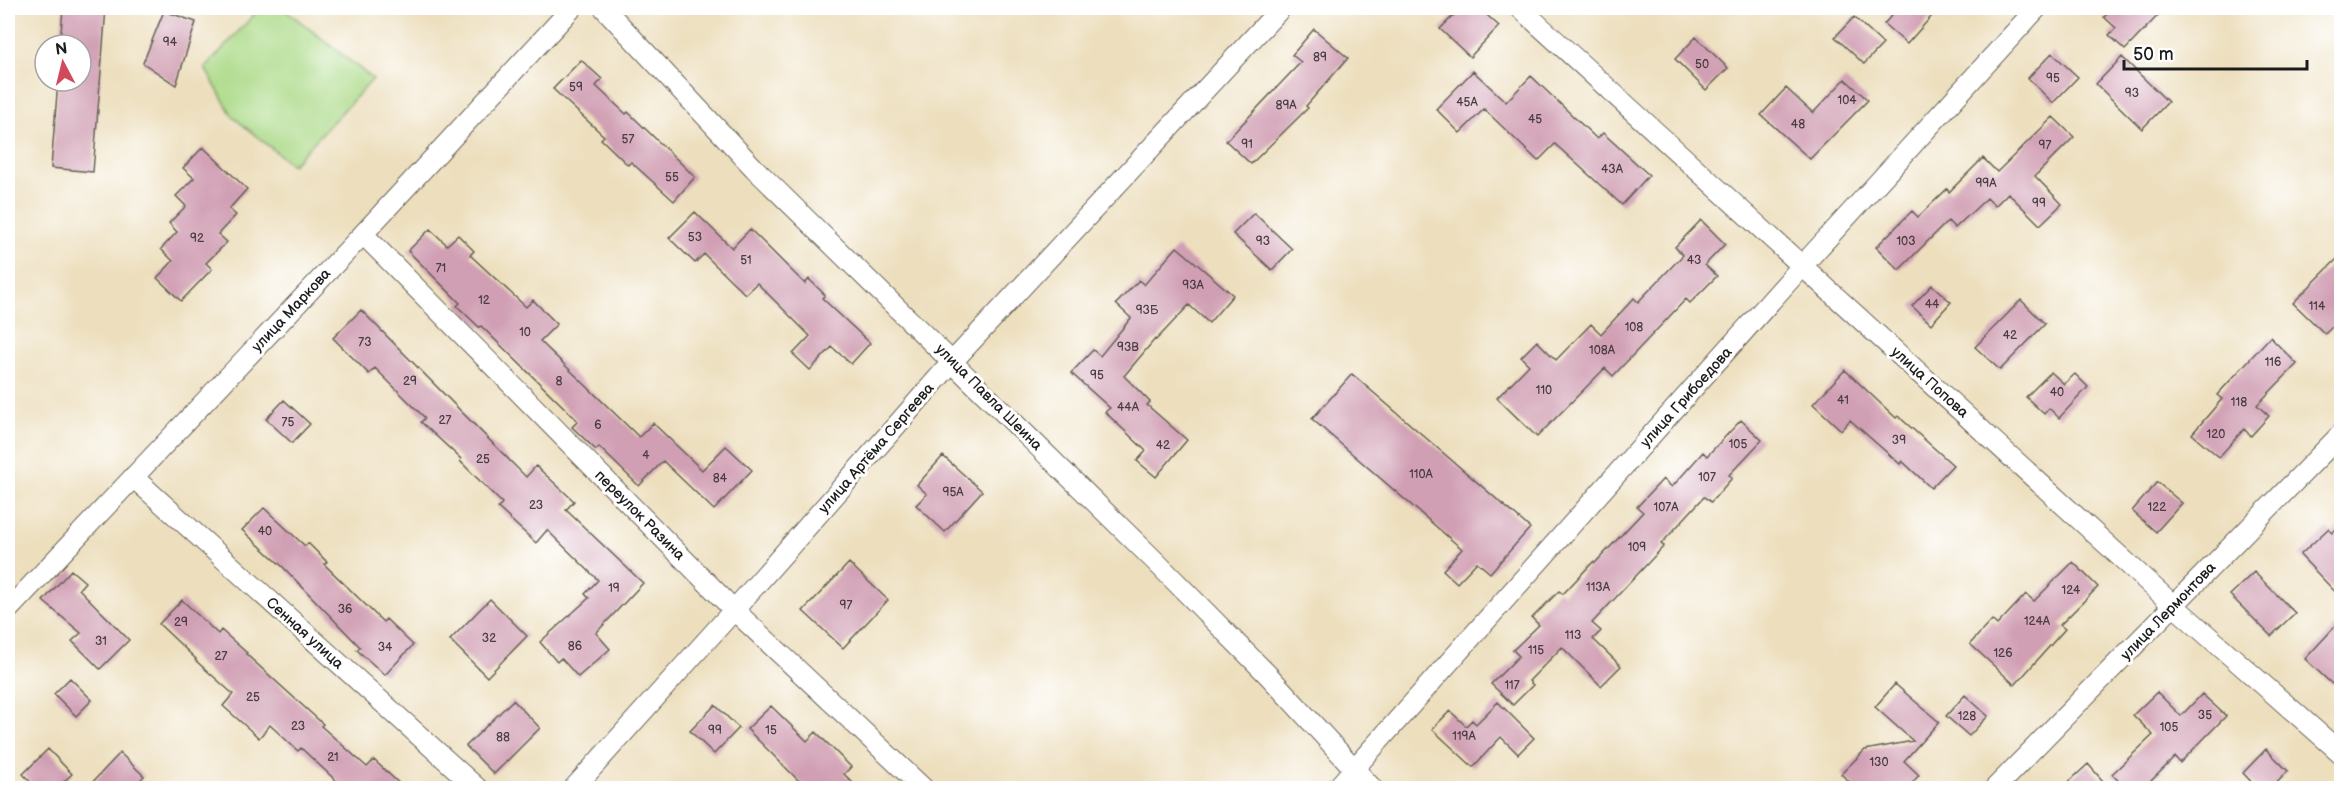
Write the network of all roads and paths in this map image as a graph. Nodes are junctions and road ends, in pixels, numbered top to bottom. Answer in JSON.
{"nodes":[{"id":1,"x":572,"y":8,"type":"edge"},
{"id":2,"x":604,"y":8,"type":"edge"},
{"id":3,"x":1281,"y":8,"type":"edge"},
{"id":4,"x":1520,"y":8,"type":"edge"},
{"id":5,"x":2037,"y":8,"type":"edge"},
{"id":6,"x":363,"y":234,"type":"junction"},
{"id":7,"x":1803,"y":266,"type":"junction"},
{"id":8,"x":953,"y":361,"type":"junction"},
{"id":9,"x":2342,"y":434,"type":"edge"},
{"id":10,"x":133,"y":477,"type":"junction"},
{"id":11,"x":2173,"y":605,"type":"junction"},
{"id":12,"x":8,"y":610,"type":"edge"},
{"id":13,"x":735,"y":610,"type":"junction"},
{"id":14,"x":2342,"y":754,"type":"edge"},
{"id":15,"x":1354,"y":770,"type":"junction"},
{"id":16,"x":477,"y":789,"type":"edge"},
{"id":17,"x":574,"y":789,"type":"edge"},
{"id":18,"x":923,"y":789,"type":"edge"},
{"id":19,"x":1337,"y":789,"type":"edge"},
{"id":20,"x":1372,"y":789,"type":"edge"},
{"id":21,"x":1995,"y":789,"type":"edge"}],
"edges":[{"from":1,"to":6,"type":"street","name":"улица Маркова"},
{"from":2,"to":8,"type":"street","name":"улица Павла Шеина"},
{"from":3,"to":8,"type":"street","name":"улица Артёма Сергеева"},
{"from":4,"to":7,"type":"street","name":"улица Попова"},
{"from":5,"to":7,"type":"street","name":"улица Грибоедова"},
{"from":6,"to":10,"type":"street","name":"улица Маркова"},
{"from":6,"to":13,"type":"street","name":"переулок Разина"},
{"from":7,"to":11,"type":"street","name":"улица Попова"},
{"from":7,"to":15,"type":"street","name":"улица Грибоедова"},
{"from":8,"to":13,"type":"street","name":"улица Артёма Сергеева"},
{"from":8,"to":15,"type":"street","name":"улица Павла Шеина"},
{"from":9,"to":11,"type":"street","name":"улица Лермонтова"},
{"from":10,"to":12,"type":"street","name":"улица Маркова"},
{"from":10,"to":16,"type":"street","name":"Сенная улица"},
{"from":11,"to":14,"type":"street","name":"улица Попова"},
{"from":11,"to":21,"type":"street","name":"улица Лермонтова"},
{"from":13,"to":17,"type":"street","name":"улица Артёма Сергеева"},
{"from":13,"to":18,"type":"street","name":"переулок Разина"},
{"from":15,"to":19,"type":"street","name":"улица Грибоедова"},
{"from":15,"to":20,"type":"street","name":"улица Павла Шеина"}]}
